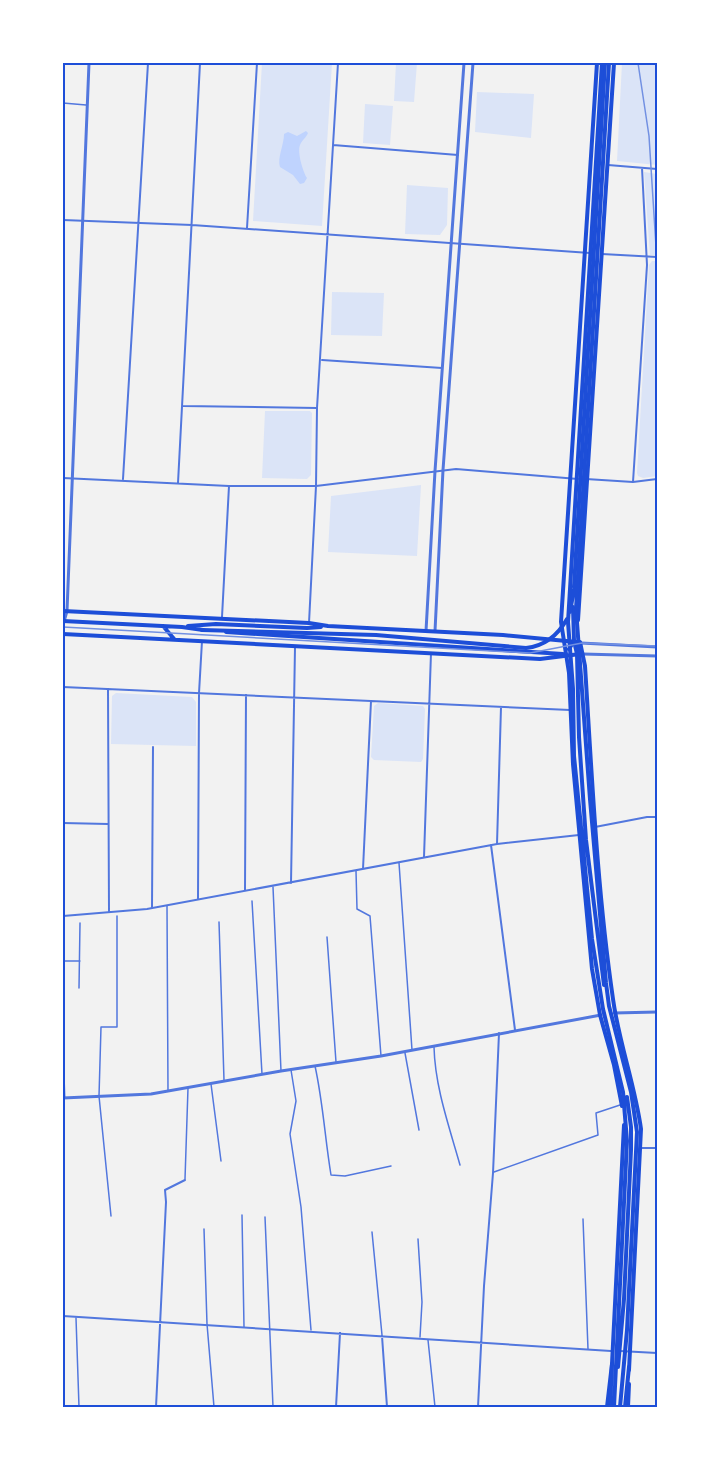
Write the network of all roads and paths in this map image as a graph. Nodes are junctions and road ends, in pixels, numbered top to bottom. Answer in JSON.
{"nodes":[{"id":1,"x":89,"y":63,"type":"edge"},
{"id":2,"x":148,"y":63,"type":"edge"},
{"id":3,"x":200,"y":63,"type":"edge"},
{"id":4,"x":257,"y":63,"type":"edge"},
{"id":5,"x":338,"y":63,"type":"edge"},
{"id":6,"x":464,"y":63,"type":"edge"},
{"id":7,"x":473,"y":63,"type":"edge"},
{"id":8,"x":597,"y":63,"type":"edge"},
{"id":9,"x":605,"y":63,"type":"edge"},
{"id":10,"x":614,"y":63,"type":"edge"},
{"id":11,"x":63,"y":103,"type":"edge"},
{"id":12,"x":87,"y":105,"type":"junction"},
{"id":13,"x":333,"y":145,"type":"junction"},
{"id":14,"x":458,"y":155,"type":"junction"},
{"id":15,"x":608,"y":165,"type":"junction"},
{"id":16,"x":642,"y":168,"type":"junction"},
{"id":17,"x":657,"y":169,"type":"edge"},
{"id":18,"x":63,"y":220,"type":"edge"},
{"id":19,"x":82,"y":220,"type":"junction"},
{"id":20,"x":138,"y":222,"type":"junction"},
{"id":21,"x":192,"y":225,"type":"junction"},
{"id":22,"x":246,"y":229,"type":"junction"},
{"id":23,"x":327,"y":234,"type":"junction"},
{"id":24,"x":452,"y":243,"type":"junction"},
{"id":25,"x":459,"y":244,"type":"junction"},
{"id":26,"x":585,"y":253,"type":"junction"},
{"id":27,"x":594,"y":253,"type":"junction"},
{"id":28,"x":602,"y":254,"type":"junction"},
{"id":29,"x":647,"y":257,"type":"junction"},
{"id":30,"x":657,"y":257,"type":"edge"},
{"id":31,"x":321,"y":360,"type":"junction"},
{"id":32,"x":442,"y":368,"type":"junction"},
{"id":33,"x":183,"y":406,"type":"junction"},
{"id":34,"x":317,"y":408,"type":"junction"},
{"id":35,"x":443,"y":470,"type":"junction"},
{"id":36,"x":435,"y":471,"type":"junction"},
{"id":37,"x":63,"y":478,"type":"edge"},
{"id":38,"x":570,"y":478,"type":"junction"},
{"id":39,"x":71,"y":479,"type":"junction"},
{"id":40,"x":579,"y":479,"type":"junction"},
{"id":41,"x":587,"y":479,"type":"junction"},
{"id":42,"x":657,"y":479,"type":"edge"},
{"id":43,"x":123,"y":480,"type":"junction"},
{"id":44,"x":178,"y":483,"type":"junction"},
{"id":45,"x":633,"y":483,"type":"junction"},
{"id":46,"x":229,"y":486,"type":"junction"},
{"id":47,"x":316,"y":486,"type":"junction"},
{"id":48,"x":579,"y":553,"type":"junction"},
{"id":49,"x":65,"y":611,"type":"edge"},
{"id":50,"x":222,"y":619,"type":"junction"},
{"id":51,"x":63,"y":622,"type":"edge"},
{"id":52,"x":309,"y":623,"type":"junction"},
{"id":53,"x":162,"y":626,"type":"junction"},
{"id":54,"x":328,"y":626,"type":"junction"},
{"id":55,"x":182,"y":627,"type":"junction"},
{"id":56,"x":202,"y":630,"type":"junction"},
{"id":57,"x":426,"y":631,"type":"junction"},
{"id":58,"x":435,"y":631,"type":"junction"},
{"id":59,"x":63,"y":634,"type":"edge"},
{"id":60,"x":174,"y":640,"type":"junction"},
{"id":61,"x":563,"y":640,"type":"junction"},
{"id":62,"x":202,"y":641,"type":"junction"},
{"id":63,"x":574,"y":641,"type":"junction"},
{"id":64,"x":580,"y":643,"type":"junction"},
{"id":65,"x":295,"y":647,"type":"junction"},
{"id":66,"x":657,"y":647,"type":"edge"},
{"id":67,"x":431,"y":653,"type":"junction"},
{"id":68,"x":577,"y":654,"type":"junction"},
{"id":69,"x":583,"y":654,"type":"junction"},
{"id":70,"x":566,"y":655,"type":"junction"},
{"id":71,"x":657,"y":656,"type":"edge"},
{"id":72,"x":63,"y":687,"type":"edge"},
{"id":73,"x":108,"y":689,"type":"junction"},
{"id":74,"x":199,"y":693,"type":"junction"},
{"id":75,"x":246,"y":695,"type":"junction"},
{"id":76,"x":293,"y":698,"type":"junction"},
{"id":77,"x":371,"y":701,"type":"junction"},
{"id":78,"x":429,"y":704,"type":"junction"},
{"id":79,"x":501,"y":707,"type":"junction"},
{"id":80,"x":571,"y":710,"type":"junction"},
{"id":81,"x":153,"y":747,"type":"dead end"},
{"id":82,"x":657,"y":817,"type":"edge"},
{"id":83,"x":63,"y":823,"type":"edge"},
{"id":84,"x":108,"y":824,"type":"junction"},
{"id":85,"x":595,"y":827,"type":"junction"},
{"id":86,"x":579,"y":835,"type":"junction"},
{"id":87,"x":497,"y":844,"type":"junction"},
{"id":88,"x":491,"y":846,"type":"junction"},
{"id":89,"x":424,"y":857,"type":"junction"},
{"id":90,"x":399,"y":863,"type":"junction"},
{"id":91,"x":363,"y":870,"type":"junction"},
{"id":92,"x":356,"y":871,"type":"junction"},
{"id":93,"x":291,"y":883,"type":"junction"},
{"id":94,"x":273,"y":886,"type":"junction"},
{"id":95,"x":245,"y":890,"type":"junction"},
{"id":96,"x":198,"y":898,"type":"junction"},
{"id":97,"x":252,"y":901,"type":"dead end"},
{"id":98,"x":167,"y":905,"type":"junction"},
{"id":99,"x":152,"y":908,"type":"junction"},
{"id":100,"x":110,"y":912,"type":"junction"},
{"id":101,"x":63,"y":916,"type":"edge"},
{"id":102,"x":117,"y":916,"type":"dead end"},
{"id":103,"x":219,"y":922,"type":"dead end"},
{"id":104,"x":80,"y":923,"type":"dead end"},
{"id":105,"x":327,"y":938,"type":"dead end"},
{"id":106,"x":63,"y":961,"type":"edge"},
{"id":107,"x":80,"y":962,"type":"junction"},
{"id":108,"x":80,"y":988,"type":"dead end"},
{"id":109,"x":609,"y":1006,"type":"junction"},
{"id":110,"x":657,"y":1012,"type":"edge"},
{"id":111,"x":615,"y":1013,"type":"junction"},
{"id":112,"x":600,"y":1015,"type":"junction"},
{"id":113,"x":515,"y":1030,"type":"junction"},
{"id":114,"x":500,"y":1033,"type":"junction"},
{"id":115,"x":434,"y":1047,"type":"junction"},
{"id":116,"x":412,"y":1051,"type":"junction"},
{"id":117,"x":405,"y":1052,"type":"junction"},
{"id":118,"x":381,"y":1056,"type":"junction"},
{"id":119,"x":336,"y":1062,"type":"junction"},
{"id":120,"x":614,"y":1065,"type":"junction"},
{"id":121,"x":315,"y":1066,"type":"junction"},
{"id":122,"x":63,"y":1069,"type":"edge"},
{"id":123,"x":291,"y":1069,"type":"junction"},
{"id":124,"x":280,"y":1071,"type":"junction"},
{"id":125,"x":262,"y":1074,"type":"junction"},
{"id":126,"x":224,"y":1081,"type":"junction"},
{"id":127,"x":211,"y":1084,"type":"junction"},
{"id":128,"x":188,"y":1087,"type":"junction"},
{"id":129,"x":168,"y":1091,"type":"junction"},
{"id":130,"x":99,"y":1096,"type":"junction"},
{"id":131,"x":64,"y":1098,"type":"edge"},
{"id":132,"x":622,"y":1104,"type":"junction"},
{"id":133,"x":418,"y":1130,"type":"dead end"},
{"id":134,"x":641,"y":1148,"type":"junction"},
{"id":135,"x":657,"y":1148,"type":"edge"},
{"id":136,"x":221,"y":1161,"type":"dead end"},
{"id":137,"x":460,"y":1165,"type":"dead end"},
{"id":138,"x":391,"y":1166,"type":"dead end"},
{"id":139,"x":494,"y":1173,"type":"junction"},
{"id":140,"x":185,"y":1180,"type":"joint"},
{"id":141,"x":242,"y":1215,"type":"dead end"},
{"id":142,"x":111,"y":1216,"type":"dead end"},
{"id":143,"x":265,"y":1217,"type":"dead end"},
{"id":144,"x":583,"y":1219,"type":"dead end"},
{"id":145,"x":204,"y":1229,"type":"dead end"},
{"id":146,"x":372,"y":1232,"type":"dead end"},
{"id":147,"x":418,"y":1239,"type":"dead end"},
{"id":148,"x":63,"y":1316,"type":"edge"},
{"id":149,"x":76,"y":1317,"type":"junction"},
{"id":150,"x":159,"y":1323,"type":"junction"},
{"id":151,"x":207,"y":1324,"type":"junction"},
{"id":152,"x":244,"y":1326,"type":"junction"},
{"id":153,"x":269,"y":1328,"type":"junction"},
{"id":154,"x":311,"y":1331,"type":"junction"},
{"id":155,"x":340,"y":1334,"type":"junction"},
{"id":156,"x":382,"y":1336,"type":"junction"},
{"id":157,"x":420,"y":1338,"type":"junction"},
{"id":158,"x":428,"y":1339,"type":"junction"},
{"id":159,"x":482,"y":1342,"type":"junction"},
{"id":160,"x":588,"y":1349,"type":"junction"},
{"id":161,"x":612,"y":1351,"type":"junction"},
{"id":162,"x":630,"y":1352,"type":"junction"},
{"id":163,"x":657,"y":1353,"type":"edge"},
{"id":164,"x":79,"y":1407,"type":"edge"},
{"id":165,"x":156,"y":1407,"type":"edge"},
{"id":166,"x":214,"y":1407,"type":"edge"},
{"id":167,"x":273,"y":1407,"type":"edge"},
{"id":168,"x":336,"y":1407,"type":"edge"},
{"id":169,"x":387,"y":1407,"type":"edge"},
{"id":170,"x":435,"y":1407,"type":"edge"},
{"id":171,"x":478,"y":1407,"type":"edge"},
{"id":172,"x":611,"y":1407,"type":"edge"},
{"id":173,"x":620,"y":1407,"type":"edge"},
{"id":174,"x":626,"y":1407,"type":"edge"}],
"edges":[{"from":1,"to":12,"type":"street"},
{"from":2,"to":20,"type":"street"},
{"from":3,"to":21,"type":"street"},
{"from":4,"to":22,"type":"street"},
{"from":5,"to":13,"type":"street"},
{"from":6,"to":14,"type":"street"},
{"from":7,"to":25,"type":"street"},
{"from":8,"to":26,"type":"main road"},
{"from":9,"to":27,"type":"main road"},
{"from":9,"to":48,"type":"main road"},
{"from":9,"to":172,"type":"main road"},
{"from":10,"to":15,"type":"main road"},
{"from":11,"to":12,"type":"lane"},
{"from":12,"to":19,"type":"street"},
{"from":13,"to":14,"type":"street"},
{"from":13,"to":23,"type":"street"},
{"from":14,"to":24,"type":"street"},
{"from":15,"to":16,"type":"street"},
{"from":15,"to":28,"type":"main road"},
{"from":16,"to":17,"type":"street"},
{"from":16,"to":29,"type":"street"},
{"from":18,"to":19,"type":"street"},
{"from":19,"to":20,"type":"street"},
{"from":19,"to":39,"type":"street"},
{"from":20,"to":21,"type":"street"},
{"from":20,"to":43,"type":"street"},
{"from":21,"to":22,"type":"street"},
{"from":21,"to":33,"type":"street"},
{"from":22,"to":23,"type":"street"},
{"from":23,"to":24,"type":"street"},
{"from":23,"to":31,"type":"street"},
{"from":24,"to":25,"type":"street"},
{"from":24,"to":32,"type":"street"},
{"from":25,"to":26,"type":"street"},
{"from":25,"to":35,"type":"street"},
{"from":26,"to":27,"type":"street"},
{"from":26,"to":38,"type":"main road"},
{"from":27,"to":28,"type":"street"},
{"from":27,"to":40,"type":"main road"},
{"from":28,"to":29,"type":"street"},
{"from":28,"to":41,"type":"main road"},
{"from":29,"to":30,"type":"street"},
{"from":29,"to":45,"type":"street"},
{"from":31,"to":32,"type":"street"},
{"from":31,"to":34,"type":"street"},
{"from":32,"to":36,"type":"street"},
{"from":33,"to":34,"type":"street"},
{"from":33,"to":44,"type":"street"},
{"from":34,"to":47,"type":"street"},
{"from":35,"to":36,"type":"street"},
{"from":35,"to":38,"type":"street"},
{"from":35,"to":58,"type":"street"},
{"from":36,"to":47,"type":"street"},
{"from":36,"to":57,"type":"street"},
{"from":37,"to":39,"type":"street"},
{"from":38,"to":40,"type":"street"},
{"from":38,"to":61,"type":"main road"},
{"from":39,"to":43,"type":"street"},
{"from":39,"to":49,"type":"street"},
{"from":40,"to":41,"type":"street"},
{"from":40,"to":63,"type":"main road"},
{"from":41,"to":45,"type":"street"},
{"from":41,"to":64,"type":"main road"},
{"from":42,"to":45,"type":"street"},
{"from":43,"to":44,"type":"street"},
{"from":44,"to":46,"type":"street"},
{"from":46,"to":47,"type":"street"},
{"from":46,"to":50,"type":"street"},
{"from":47,"to":52,"type":"street"},
{"from":48,"to":56,"type":"main road"},
{"from":48,"to":109,"type":"main road"},
{"from":49,"to":50,"type":"main road"},
{"from":49,"to":51,"type":"street"},
{"from":50,"to":52,"type":"main road"},
{"from":51,"to":53,"type":"main road"},
{"from":52,"to":54,"type":"main road"},
{"from":53,"to":55,"type":"main road"},
{"from":53,"to":60,"type":"main road"},
{"from":54,"to":55,"type":"main road"},
{"from":54,"to":57,"type":"main road"},
{"from":55,"to":56,"type":"main road"},
{"from":56,"to":70,"type":"main road"},
{"from":57,"to":58,"type":"main road"},
{"from":58,"to":61,"type":"main road"},
{"from":59,"to":60,"type":"main road"},
{"from":60,"to":62,"type":"main road"},
{"from":61,"to":63,"type":"main road"},
{"from":61,"to":70,"type":"main road"},
{"from":62,"to":65,"type":"main road"},
{"from":62,"to":74,"type":"street"},
{"from":63,"to":64,"type":"main road"},
{"from":63,"to":68,"type":"main road"},
{"from":63,"to":70,"type":"main road"},
{"from":64,"to":66,"type":"street"},
{"from":64,"to":69,"type":"main road"},
{"from":65,"to":67,"type":"main road"},
{"from":65,"to":76,"type":"street"},
{"from":67,"to":70,"type":"main road"},
{"from":67,"to":78,"type":"street"},
{"from":68,"to":69,"type":"main road"},
{"from":68,"to":70,"type":"main road"},
{"from":68,"to":109,"type":"main road"},
{"from":69,"to":71,"type":"street"},
{"from":69,"to":85,"type":"main road"},
{"from":70,"to":80,"type":"main road"},
{"from":72,"to":73,"type":"street"},
{"from":73,"to":74,"type":"street"},
{"from":73,"to":84,"type":"street"},
{"from":74,"to":75,"type":"street"},
{"from":74,"to":96,"type":"street"},
{"from":75,"to":76,"type":"street"},
{"from":75,"to":95,"type":"street"},
{"from":76,"to":77,"type":"street"},
{"from":76,"to":93,"type":"street"},
{"from":77,"to":78,"type":"street"},
{"from":77,"to":91,"type":"street"},
{"from":78,"to":79,"type":"street"},
{"from":78,"to":89,"type":"street"},
{"from":79,"to":80,"type":"street"},
{"from":79,"to":87,"type":"street"},
{"from":80,"to":86,"type":"main road"},
{"from":81,"to":99,"type":"street"},
{"from":82,"to":85,"type":"street"},
{"from":83,"to":84,"type":"street"},
{"from":84,"to":100,"type":"street"},
{"from":85,"to":111,"type":"main road"},
{"from":86,"to":87,"type":"street"},
{"from":86,"to":112,"type":"main road"},
{"from":87,"to":88,"type":"street"},
{"from":88,"to":89,"type":"street"},
{"from":88,"to":113,"type":"street"},
{"from":89,"to":90,"type":"street"},
{"from":90,"to":91,"type":"street"},
{"from":90,"to":116,"type":"lane"},
{"from":91,"to":92,"type":"street"},
{"from":92,"to":93,"type":"street"},
{"from":92,"to":118,"type":"lane"},
{"from":93,"to":94,"type":"street"},
{"from":94,"to":95,"type":"street"},
{"from":94,"to":124,"type":"lane"},
{"from":95,"to":96,"type":"street"},
{"from":96,"to":98,"type":"street"},
{"from":97,"to":125,"type":"lane"},
{"from":98,"to":99,"type":"street"},
{"from":98,"to":129,"type":"lane"},
{"from":99,"to":100,"type":"street"},
{"from":100,"to":101,"type":"street"},
{"from":102,"to":130,"type":"lane"},
{"from":103,"to":126,"type":"lane"},
{"from":104,"to":107,"type":"lane"},
{"from":105,"to":119,"type":"lane"},
{"from":106,"to":107,"type":"lane"},
{"from":107,"to":108,"type":"lane"},
{"from":109,"to":173,"type":"main road"},
{"from":110,"to":111,"type":"street"},
{"from":111,"to":112,"type":"street"},
{"from":111,"to":134,"type":"main road"},
{"from":112,"to":113,"type":"street"},
{"from":112,"to":120,"type":"main road"},
{"from":113,"to":114,"type":"street"},
{"from":114,"to":115,"type":"street"},
{"from":114,"to":139,"type":"street"},
{"from":115,"to":116,"type":"street"},
{"from":115,"to":137,"type":"lane"},
{"from":116,"to":117,"type":"street"},
{"from":117,"to":118,"type":"street"},
{"from":117,"to":133,"type":"lane"},
{"from":118,"to":119,"type":"street"},
{"from":119,"to":121,"type":"street"},
{"from":120,"to":132,"type":"main road"},
{"from":120,"to":172,"type":"main road"},
{"from":121,"to":123,"type":"street"},
{"from":121,"to":138,"type":"lane"},
{"from":122,"to":131,"type":"street"},
{"from":123,"to":124,"type":"street"},
{"from":123,"to":154,"type":"lane"},
{"from":124,"to":125,"type":"street"},
{"from":125,"to":126,"type":"street"},
{"from":126,"to":127,"type":"street"},
{"from":127,"to":128,"type":"street"},
{"from":127,"to":136,"type":"lane"},
{"from":128,"to":129,"type":"street"},
{"from":128,"to":140,"type":"lane"},
{"from":129,"to":130,"type":"street"},
{"from":130,"to":131,"type":"street"},
{"from":130,"to":142,"type":"lane"},
{"from":132,"to":139,"type":"lane"},
{"from":132,"to":161,"type":"main road"},
{"from":134,"to":135,"type":"street"},
{"from":134,"to":162,"type":"main road"},
{"from":139,"to":159,"type":"street"},
{"from":140,"to":150,"type":"street"},
{"from":141,"to":152,"type":"lane"},
{"from":143,"to":153,"type":"lane"},
{"from":144,"to":160,"type":"lane"},
{"from":145,"to":151,"type":"lane"},
{"from":146,"to":156,"type":"lane"},
{"from":147,"to":157,"type":"lane"},
{"from":148,"to":149,"type":"street"},
{"from":149,"to":150,"type":"street"},
{"from":149,"to":164,"type":"lane"},
{"from":150,"to":151,"type":"street"},
{"from":150,"to":165,"type":"street"},
{"from":151,"to":152,"type":"street"},
{"from":151,"to":166,"type":"lane"},
{"from":152,"to":153,"type":"street"},
{"from":153,"to":154,"type":"street"},
{"from":153,"to":167,"type":"lane"},
{"from":154,"to":155,"type":"street"},
{"from":155,"to":156,"type":"street"},
{"from":155,"to":168,"type":"street"},
{"from":156,"to":157,"type":"street"},
{"from":156,"to":169,"type":"street"},
{"from":157,"to":158,"type":"street"},
{"from":158,"to":159,"type":"street"},
{"from":158,"to":170,"type":"lane"},
{"from":159,"to":160,"type":"street"},
{"from":159,"to":171,"type":"street"},
{"from":160,"to":161,"type":"street"},
{"from":161,"to":162,"type":"street"},
{"from":161,"to":172,"type":"main road"},
{"from":162,"to":163,"type":"street"},
{"from":162,"to":174,"type":"main road"}]}
